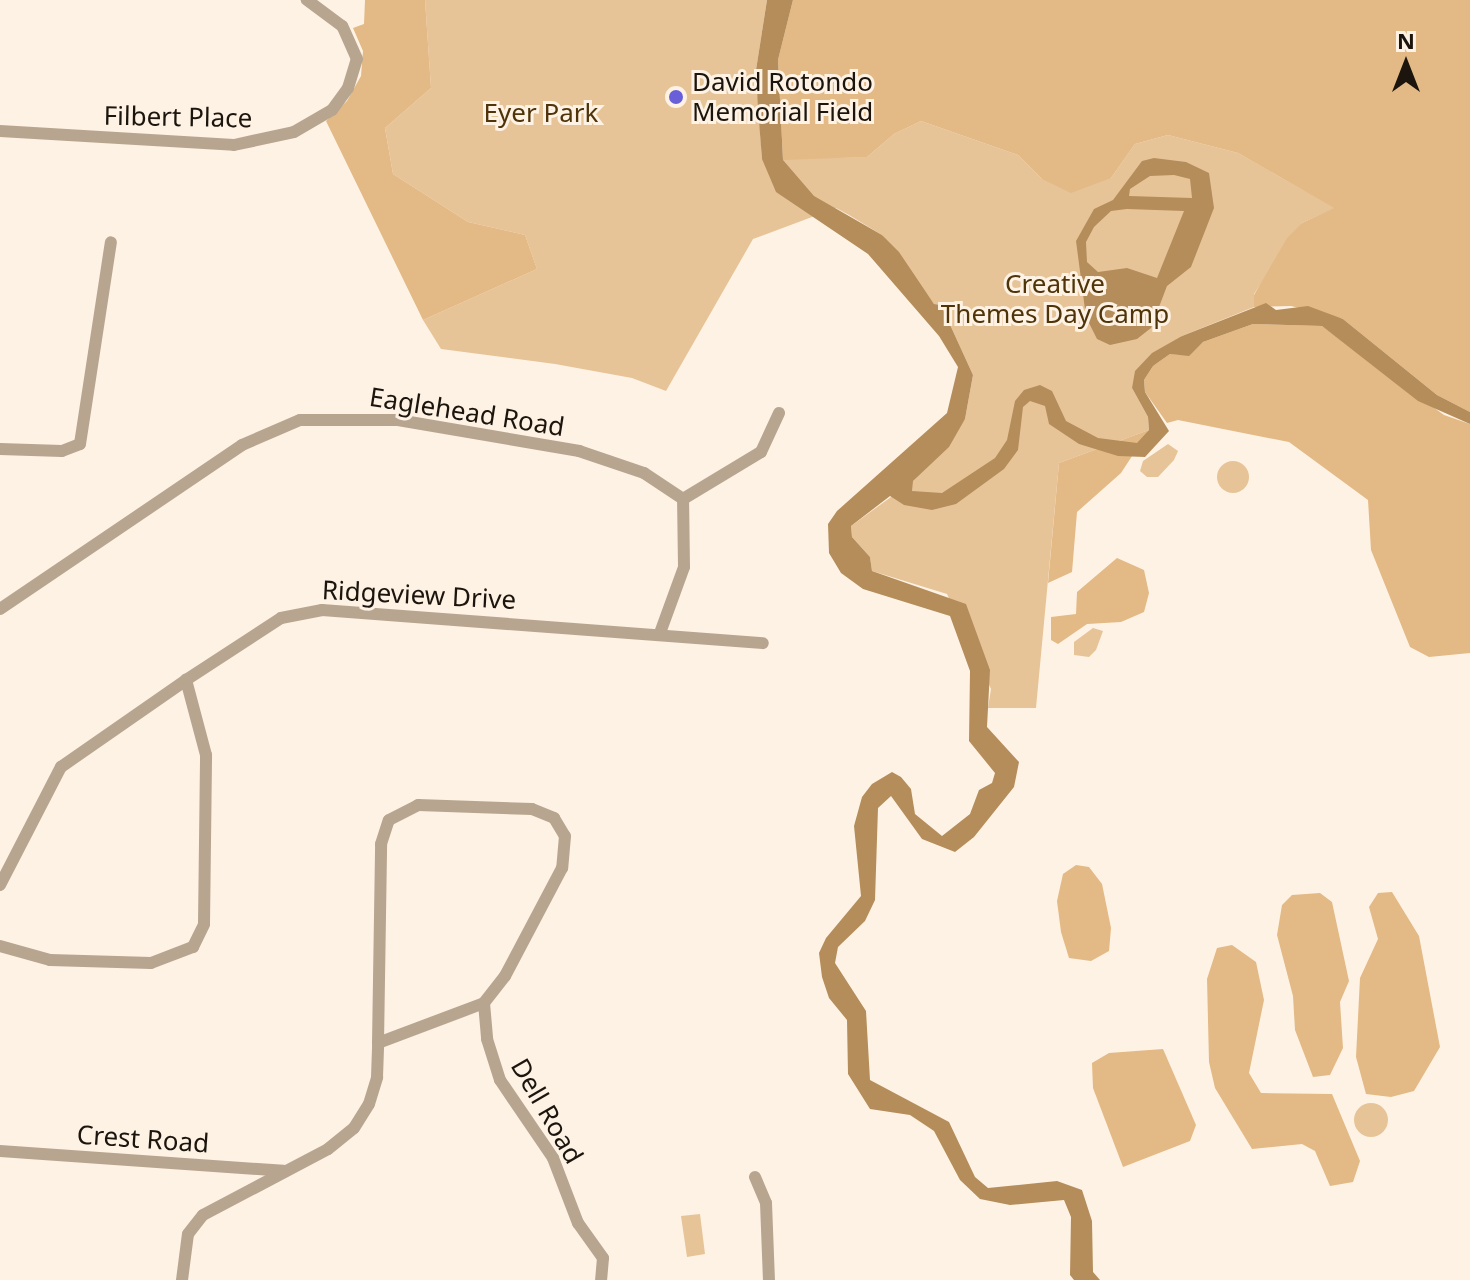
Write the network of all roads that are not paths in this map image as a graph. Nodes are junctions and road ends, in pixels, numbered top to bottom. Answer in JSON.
{"nodes":[{"id":1,"x":307,"y":0,"type":"edge"},
{"id":2,"x":0,"y":131,"type":"edge"},
{"id":3,"x":111,"y":242,"type":"dead end"},
{"id":4,"x":779,"y":413,"type":"dead end"},
{"id":5,"x":0,"y":449,"type":"edge"},
{"id":6,"x":683,"y":499,"type":"junction"},
{"id":7,"x":0,"y":609,"type":"edge"},
{"id":8,"x":660,"y":633,"type":"junction"},
{"id":9,"x":763,"y":643,"type":"dead end"},
{"id":10,"x":186,"y":680,"type":"junction"},
{"id":11,"x":0,"y":885,"type":"edge"},
{"id":12,"x":0,"y":946,"type":"edge"},
{"id":13,"x":484,"y":1003,"type":"junction"},
{"id":14,"x":378,"y":1043,"type":"junction"},
{"id":15,"x":0,"y":1151,"type":"edge"},
{"id":16,"x":283,"y":1171,"type":"junction"},
{"id":17,"x":755,"y":1177,"type":"dead end"},
{"id":18,"x":182,"y":1280,"type":"edge"},
{"id":19,"x":601,"y":1280,"type":"edge"},
{"id":20,"x":769,"y":1280,"type":"edge"}],
"edges":[{"from":1,"to":2,"type":"street","name":"Filbert Place"},
{"from":3,"to":5,"type":"street"},
{"from":4,"to":6,"type":"street"},
{"from":6,"to":7,"type":"street","name":"Eaglehead Road"},
{"from":6,"to":8,"type":"street"},
{"from":8,"to":9,"type":"street","name":"Ridgeview Drive"},
{"from":8,"to":10,"type":"street","name":"Ridgeview Drive"},
{"from":10,"to":11,"type":"street","name":"Ridgeview Drive"},
{"from":10,"to":12,"type":"street"},
{"from":13,"to":14,"type":"street"},
{"from":13,"to":14,"type":"street"},
{"from":13,"to":19,"type":"street","name":"Dell Road"},
{"from":14,"to":16,"type":"street"},
{"from":15,"to":16,"type":"street","name":"Crest Road"},
{"from":16,"to":18,"type":"street"},
{"from":17,"to":20,"type":"street"}]}
